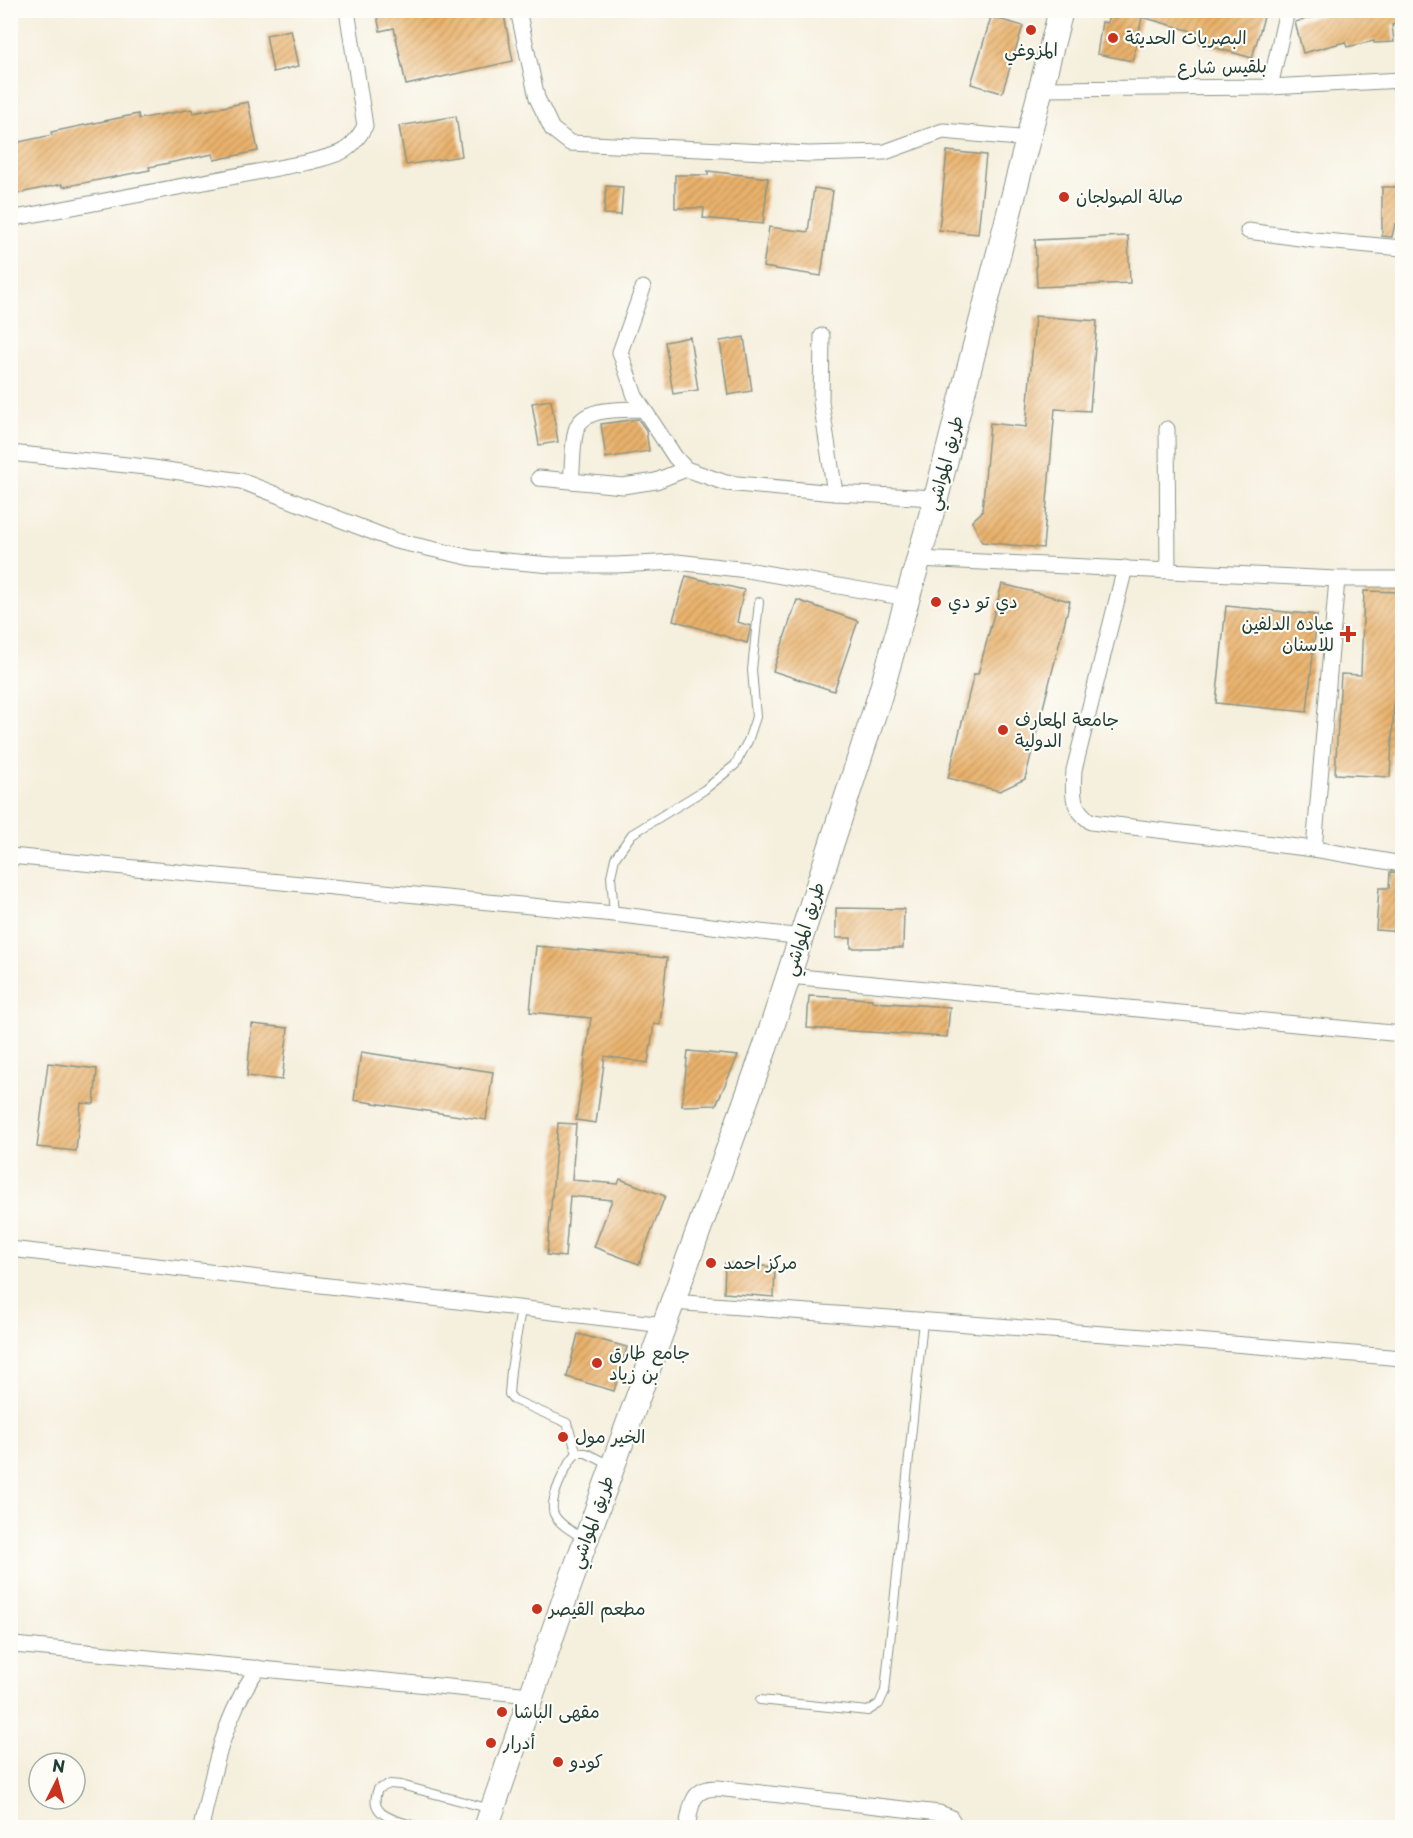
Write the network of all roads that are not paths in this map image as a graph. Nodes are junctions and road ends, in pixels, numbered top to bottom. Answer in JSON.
{"nodes":[{"id":1,"x":347,"y":10,"type":"edge"},
{"id":2,"x":518,"y":10,"type":"edge"},
{"id":3,"x":1061,"y":10,"type":"edge"},
{"id":4,"x":1287,"y":10,"type":"edge"},
{"id":5,"x":1402,"y":80,"type":"edge"},
{"id":6,"x":1270,"y":87,"type":"junction"},
{"id":7,"x":1041,"y":89,"type":"junction"},
{"id":8,"x":1029,"y":139,"type":"junction"},
{"id":9,"x":10,"y":219,"type":"edge"},
{"id":10,"x":1248,"y":231,"type":"dead end"},
{"id":11,"x":1402,"y":248,"type":"edge"},
{"id":12,"x":643,"y":288,"type":"dead end"},
{"id":13,"x":822,"y":336,"type":"dead end"},
{"id":14,"x":643,"y":409,"type":"junction"},
{"id":15,"x":1167,"y":429,"type":"dead end"},
{"id":16,"x":10,"y":453,"type":"edge"},
{"id":17,"x":686,"y":469,"type":"junction"},
{"id":18,"x":539,"y":478,"type":"dead end"},
{"id":19,"x":571,"y":481,"type":"junction"},
{"id":20,"x":835,"y":493,"type":"junction"},
{"id":21,"x":936,"y":498,"type":"junction"},
{"id":22,"x":918,"y":559,"type":"junction"},
{"id":23,"x":1125,"y":568,"type":"junction"},
{"id":24,"x":1168,"y":570,"type":"junction"},
{"id":25,"x":1337,"y":579,"type":"junction"},
{"id":26,"x":1402,"y":579,"type":"edge"},
{"id":27,"x":907,"y":598,"type":"junction"},
{"id":28,"x":759,"y":602,"type":"dead end"},
{"id":29,"x":1314,"y":849,"type":"junction"},
{"id":30,"x":10,"y":856,"type":"edge"},
{"id":31,"x":1402,"y":864,"type":"edge"},
{"id":32,"x":614,"y":914,"type":"junction"},
{"id":33,"x":802,"y":937,"type":"junction"},
{"id":34,"x":789,"y":976,"type":"junction"},
{"id":35,"x":1402,"y":1034,"type":"edge"},
{"id":36,"x":10,"y":1250,"type":"edge"},
{"id":37,"x":522,"y":1309,"type":"junction"},
{"id":38,"x":668,"y":1314,"type":"junction"},
{"id":39,"x":923,"y":1321,"type":"junction"},
{"id":40,"x":1402,"y":1358,"type":"edge"},
{"id":41,"x":578,"y":1453,"type":"junction"},
{"id":42,"x":612,"y":1467,"type":"junction"},
{"id":43,"x":586,"y":1540,"type":"junction"},
{"id":44,"x":14,"y":1645,"type":"dead end"},
{"id":45,"x":258,"y":1668,"type":"junction"},
{"id":46,"x":531,"y":1695,"type":"junction"},
{"id":47,"x":760,"y":1700,"type":"dead end"},
{"id":48,"x":489,"y":1818,"type":"edge"},
{"id":49,"x":201,"y":1827,"type":"edge"},
{"id":50,"x":420,"y":1827,"type":"edge"},
{"id":51,"x":687,"y":1827,"type":"edge"},
{"id":52,"x":957,"y":1827,"type":"edge"}],
"edges":[{"from":1,"to":9,"type":"street"},
{"from":2,"to":8,"type":"street"},
{"from":3,"to":7,"type":"main road","name":"طريق المواشي"},
{"from":4,"to":6,"type":"street"},
{"from":5,"to":6,"type":"street","name":"بلقيس شارع"},
{"from":6,"to":7,"type":"street","name":"بلقيس شارع"},
{"from":7,"to":8,"type":"main road","name":"طريق المواشي"},
{"from":8,"to":21,"type":"main road","name":"طريق المواشي"},
{"from":10,"to":11,"type":"street"},
{"from":12,"to":14,"type":"street"},
{"from":13,"to":20,"type":"street"},
{"from":14,"to":17,"type":"street"},
{"from":14,"to":19,"type":"street"},
{"from":15,"to":24,"type":"street"},
{"from":16,"to":27,"type":"street"},
{"from":17,"to":19,"type":"street"},
{"from":17,"to":20,"type":"street"},
{"from":18,"to":19,"type":"street"},
{"from":20,"to":21,"type":"street"},
{"from":21,"to":22,"type":"main road","name":"طريق المواشي"},
{"from":22,"to":23,"type":"street"},
{"from":22,"to":27,"type":"main road","name":"طريق المواشي"},
{"from":23,"to":24,"type":"street"},
{"from":23,"to":29,"type":"street"},
{"from":24,"to":25,"type":"street"},
{"from":25,"to":26,"type":"street"},
{"from":25,"to":29,"type":"street"},
{"from":27,"to":33,"type":"main road","name":"طريق المواشي"},
{"from":28,"to":32,"type":"lane"},
{"from":29,"to":31,"type":"street"},
{"from":30,"to":32,"type":"street"},
{"from":32,"to":33,"type":"street"},
{"from":33,"to":34,"type":"main road","name":"طريق المواشي"},
{"from":34,"to":35,"type":"street"},
{"from":34,"to":38,"type":"main road","name":"طريق المواشي"},
{"from":36,"to":37,"type":"street"},
{"from":37,"to":38,"type":"street"},
{"from":37,"to":41,"type":"lane"},
{"from":38,"to":39,"type":"street"},
{"from":38,"to":42,"type":"main road","name":"طريق المواشي"},
{"from":39,"to":40,"type":"street"},
{"from":39,"to":47,"type":"lane"},
{"from":41,"to":42,"type":"lane"},
{"from":41,"to":43,"type":"lane"},
{"from":42,"to":43,"type":"main road","name":"طريق المواشي"},
{"from":43,"to":46,"type":"main road","name":"طريق المواشي"},
{"from":44,"to":45,"type":"street"},
{"from":45,"to":46,"type":"street"},
{"from":45,"to":49,"type":"street"},
{"from":46,"to":48,"type":"main road","name":"طريق المواشي"},
{"from":48,"to":50,"type":"lane"},
{"from":51,"to":52,"type":"street"}]}
